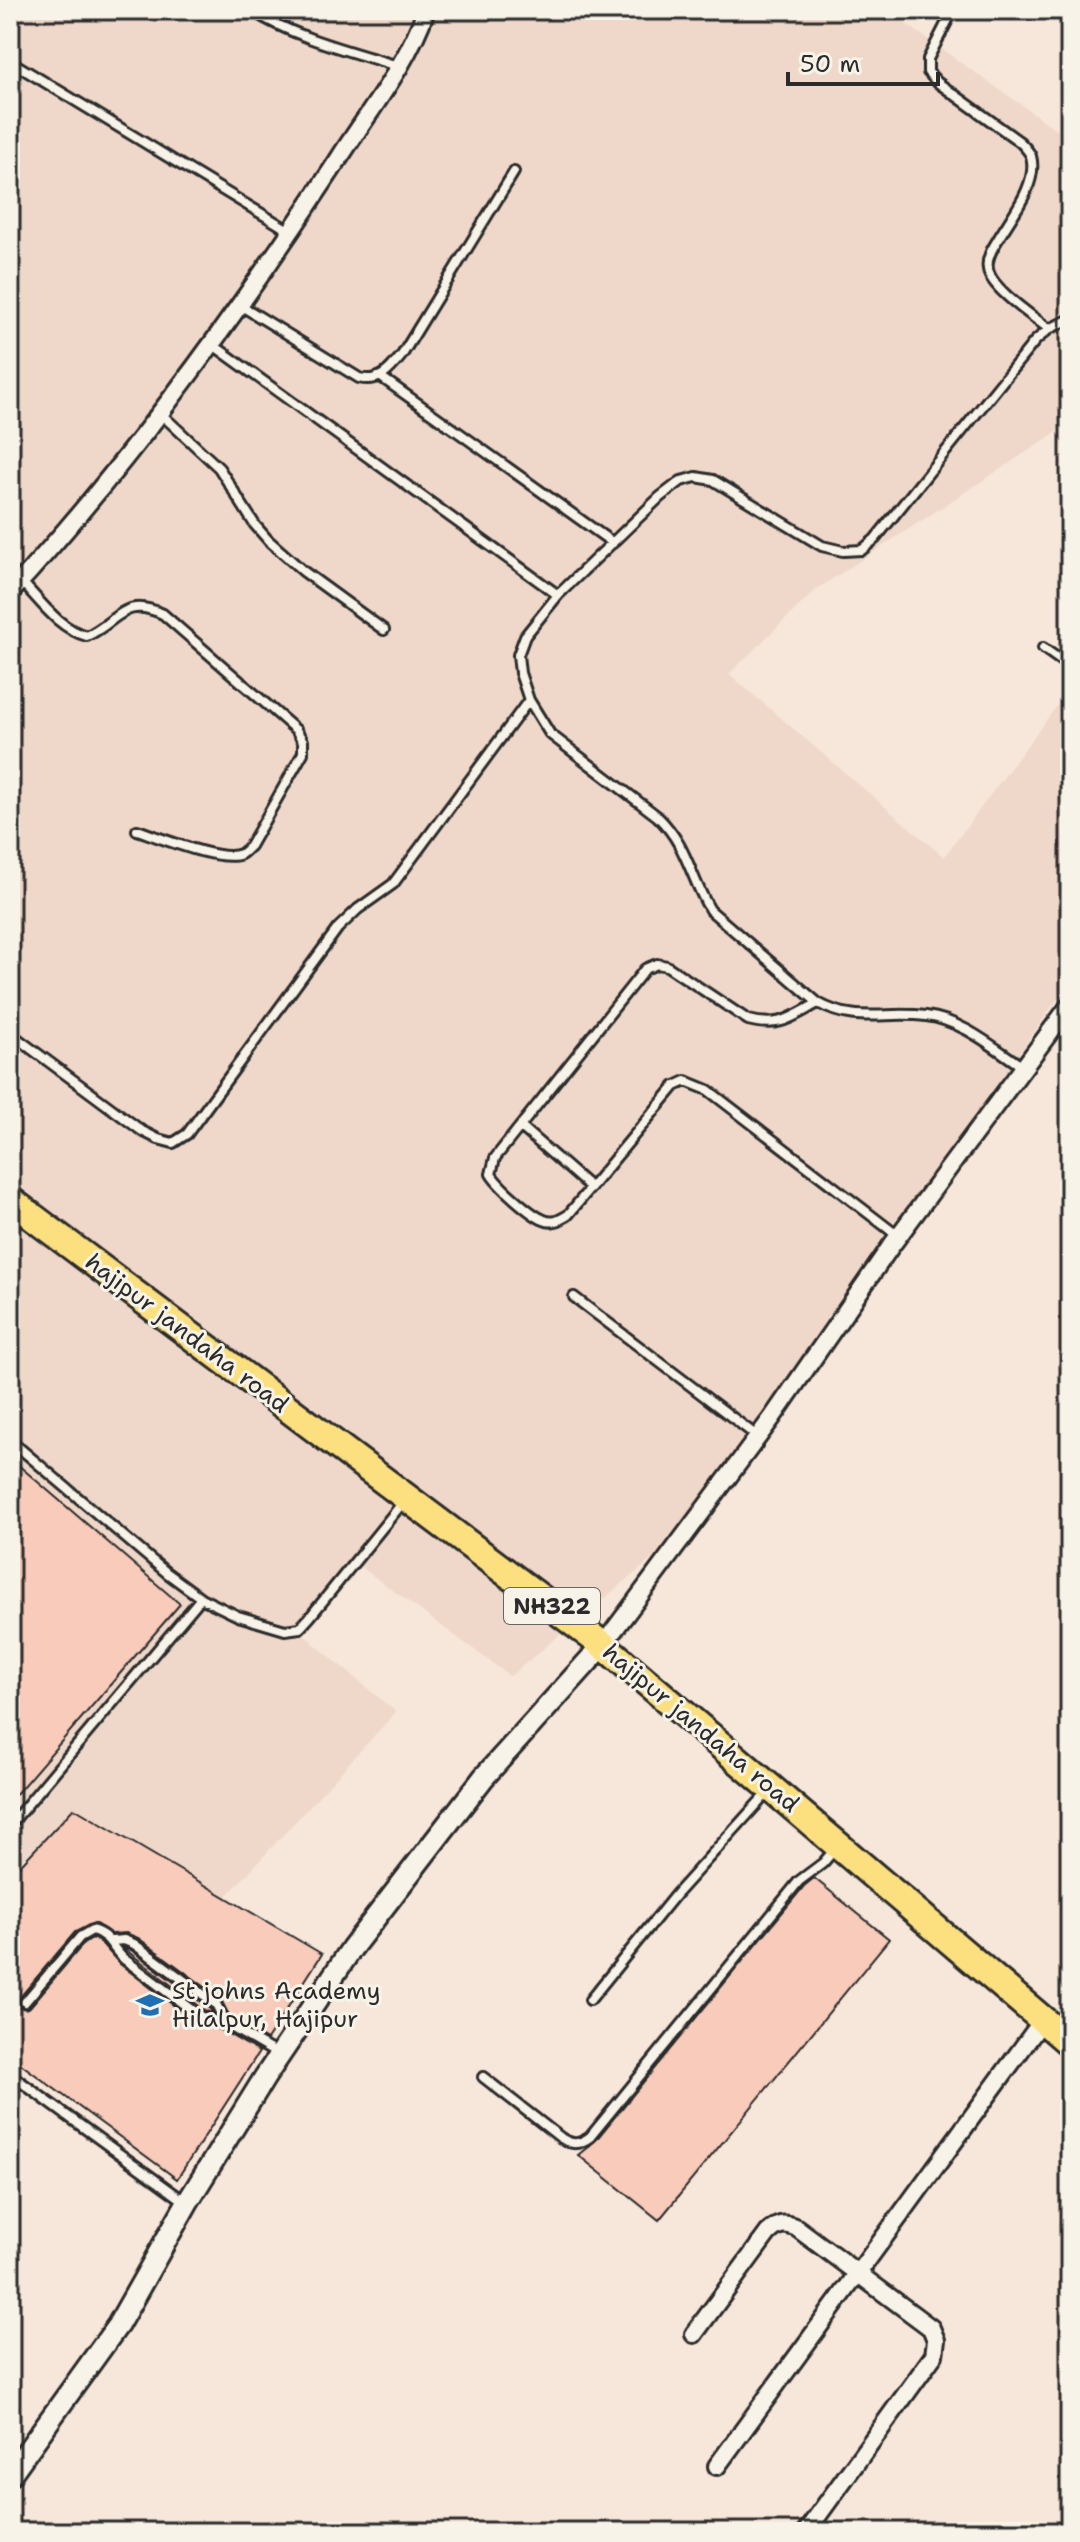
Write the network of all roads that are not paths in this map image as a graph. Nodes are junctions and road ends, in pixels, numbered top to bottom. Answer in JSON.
{"nodes":[{"id":1,"x":251,"y":10,"type":"edge"},
{"id":2,"x":426,"y":10,"type":"edge"},
{"id":3,"x":953,"y":10,"type":"edge"},
{"id":4,"x":10,"y":61,"type":"edge"},
{"id":5,"x":398,"y":66,"type":"junction"},
{"id":6,"x":514,"y":172,"type":"dead end"},
{"id":7,"x":290,"y":231,"type":"junction"},
{"id":8,"x":239,"y":305,"type":"junction"},
{"id":9,"x":1070,"y":319,"type":"edge"},
{"id":10,"x":1049,"y":329,"type":"junction"},
{"id":11,"x":212,"y":344,"type":"junction"},
{"id":12,"x":381,"y":377,"type":"junction"},
{"id":13,"x":159,"y":413,"type":"junction"},
{"id":14,"x":613,"y":543,"type":"junction"},
{"id":15,"x":15,"y":587,"type":"edge"},
{"id":16,"x":558,"y":595,"type":"junction"},
{"id":17,"x":384,"y":630,"type":"dead end"},
{"id":18,"x":1043,"y":648,"type":"dead end"},
{"id":19,"x":1070,"y":667,"type":"edge"},
{"id":20,"x":529,"y":700,"type":"junction"},
{"id":21,"x":137,"y":830,"type":"dead end"},
{"id":22,"x":818,"y":1003,"type":"junction"},
{"id":23,"x":1070,"y":1005,"type":"edge"},
{"id":24,"x":10,"y":1033,"type":"edge"},
{"id":25,"x":1024,"y":1068,"type":"junction"},
{"id":26,"x":521,"y":1127,"type":"junction"},
{"id":27,"x":591,"y":1188,"type":"junction"},
{"id":28,"x":10,"y":1201,"type":"edge"},
{"id":29,"x":899,"y":1236,"type":"junction"},
{"id":30,"x":574,"y":1297,"type":"dead end"},
{"id":31,"x":758,"y":1437,"type":"junction"},
{"id":32,"x":10,"y":1440,"type":"edge"},
{"id":33,"x":407,"y":1498,"type":"junction"},
{"id":34,"x":201,"y":1598,"type":"junction"},
{"id":35,"x":603,"y":1645,"type":"junction"},
{"id":36,"x":772,"y":1788,"type":"junction"},
{"id":37,"x":10,"y":1825,"type":"edge"},
{"id":38,"x":839,"y":1845,"type":"junction"},
{"id":39,"x":112,"y":1941,"type":"junction"},
{"id":40,"x":590,"y":2000,"type":"dead end"},
{"id":41,"x":25,"y":2002,"type":"dead end"},
{"id":42,"x":1042,"y":2021,"type":"junction"},
{"id":43,"x":226,"y":2024,"type":"junction"},
{"id":44,"x":1070,"y":2043,"type":"edge"},
{"id":45,"x":280,"y":2056,"type":"junction"},
{"id":46,"x":10,"y":2074,"type":"edge"},
{"id":47,"x":483,"y":2077,"type":"dead end"},
{"id":48,"x":187,"y":2203,"type":"junction"},
{"id":49,"x":856,"y":2273,"type":"junction"},
{"id":50,"x":694,"y":2334,"type":"dead end"},
{"id":51,"x":717,"y":2466,"type":"dead end"},
{"id":52,"x":10,"y":2475,"type":"edge"},
{"id":53,"x":806,"y":2532,"type":"edge"}],
"edges":[{"from":1,"to":5,"type":"lane"},
{"from":2,"to":5,"type":"street"},
{"from":3,"to":10,"type":"lane"},
{"from":4,"to":7,"type":"lane"},
{"from":5,"to":7,"type":"street"},
{"from":6,"to":12,"type":"lane"},
{"from":7,"to":8,"type":"street"},
{"from":8,"to":11,"type":"street"},
{"from":8,"to":12,"type":"lane"},
{"from":9,"to":10,"type":"lane"},
{"from":10,"to":14,"type":"lane"},
{"from":11,"to":13,"type":"street"},
{"from":11,"to":16,"type":"lane"},
{"from":12,"to":14,"type":"lane"},
{"from":13,"to":15,"type":"street"},
{"from":13,"to":17,"type":"lane"},
{"from":14,"to":16,"type":"lane"},
{"from":15,"to":21,"type":"lane"},
{"from":16,"to":20,"type":"lane"},
{"from":18,"to":19,"type":"lane"},
{"from":20,"to":22,"type":"lane"},
{"from":20,"to":24,"type":"lane"},
{"from":22,"to":25,"type":"lane"},
{"from":22,"to":26,"type":"lane"},
{"from":23,"to":25,"type":"street"},
{"from":25,"to":29,"type":"street"},
{"from":26,"to":27,"type":"lane"},
{"from":26,"to":27,"type":"lane"},
{"from":27,"to":29,"type":"lane"},
{"from":28,"to":33,"type":"highway","name":"hajipur jandaha road","number":"NH322"},
{"from":29,"to":31,"type":"street"},
{"from":30,"to":31,"type":"lane"},
{"from":31,"to":35,"type":"street"},
{"from":32,"to":34,"type":"lane"},
{"from":33,"to":34,"type":"lane"},
{"from":33,"to":35,"type":"highway","name":"hajipur jandaha road","number":"NH322"},
{"from":34,"to":37,"type":"lane"},
{"from":35,"to":36,"type":"highway","name":"hajipur jandaha road","number":"NH322"},
{"from":35,"to":45,"type":"street"},
{"from":36,"to":38,"type":"highway","name":"hajipur jandaha road","number":"NH322"},
{"from":36,"to":40,"type":"lane"},
{"from":38,"to":42,"type":"highway","name":"hajipur jandaha road","number":"NH322"},
{"from":38,"to":47,"type":"lane"},
{"from":39,"to":41,"type":"lane"},
{"from":39,"to":43,"type":"lane"},
{"from":39,"to":43,"type":"lane"},
{"from":42,"to":44,"type":"highway","name":"hajipur jandaha road","number":"NH322"},
{"from":42,"to":49,"type":"street"},
{"from":43,"to":45,"type":"lane"},
{"from":45,"to":48,"type":"street"},
{"from":46,"to":48,"type":"lane"},
{"from":48,"to":52,"type":"street"},
{"from":49,"to":50,"type":"street"},
{"from":49,"to":51,"type":"street"},
{"from":49,"to":53,"type":"street"}]}
